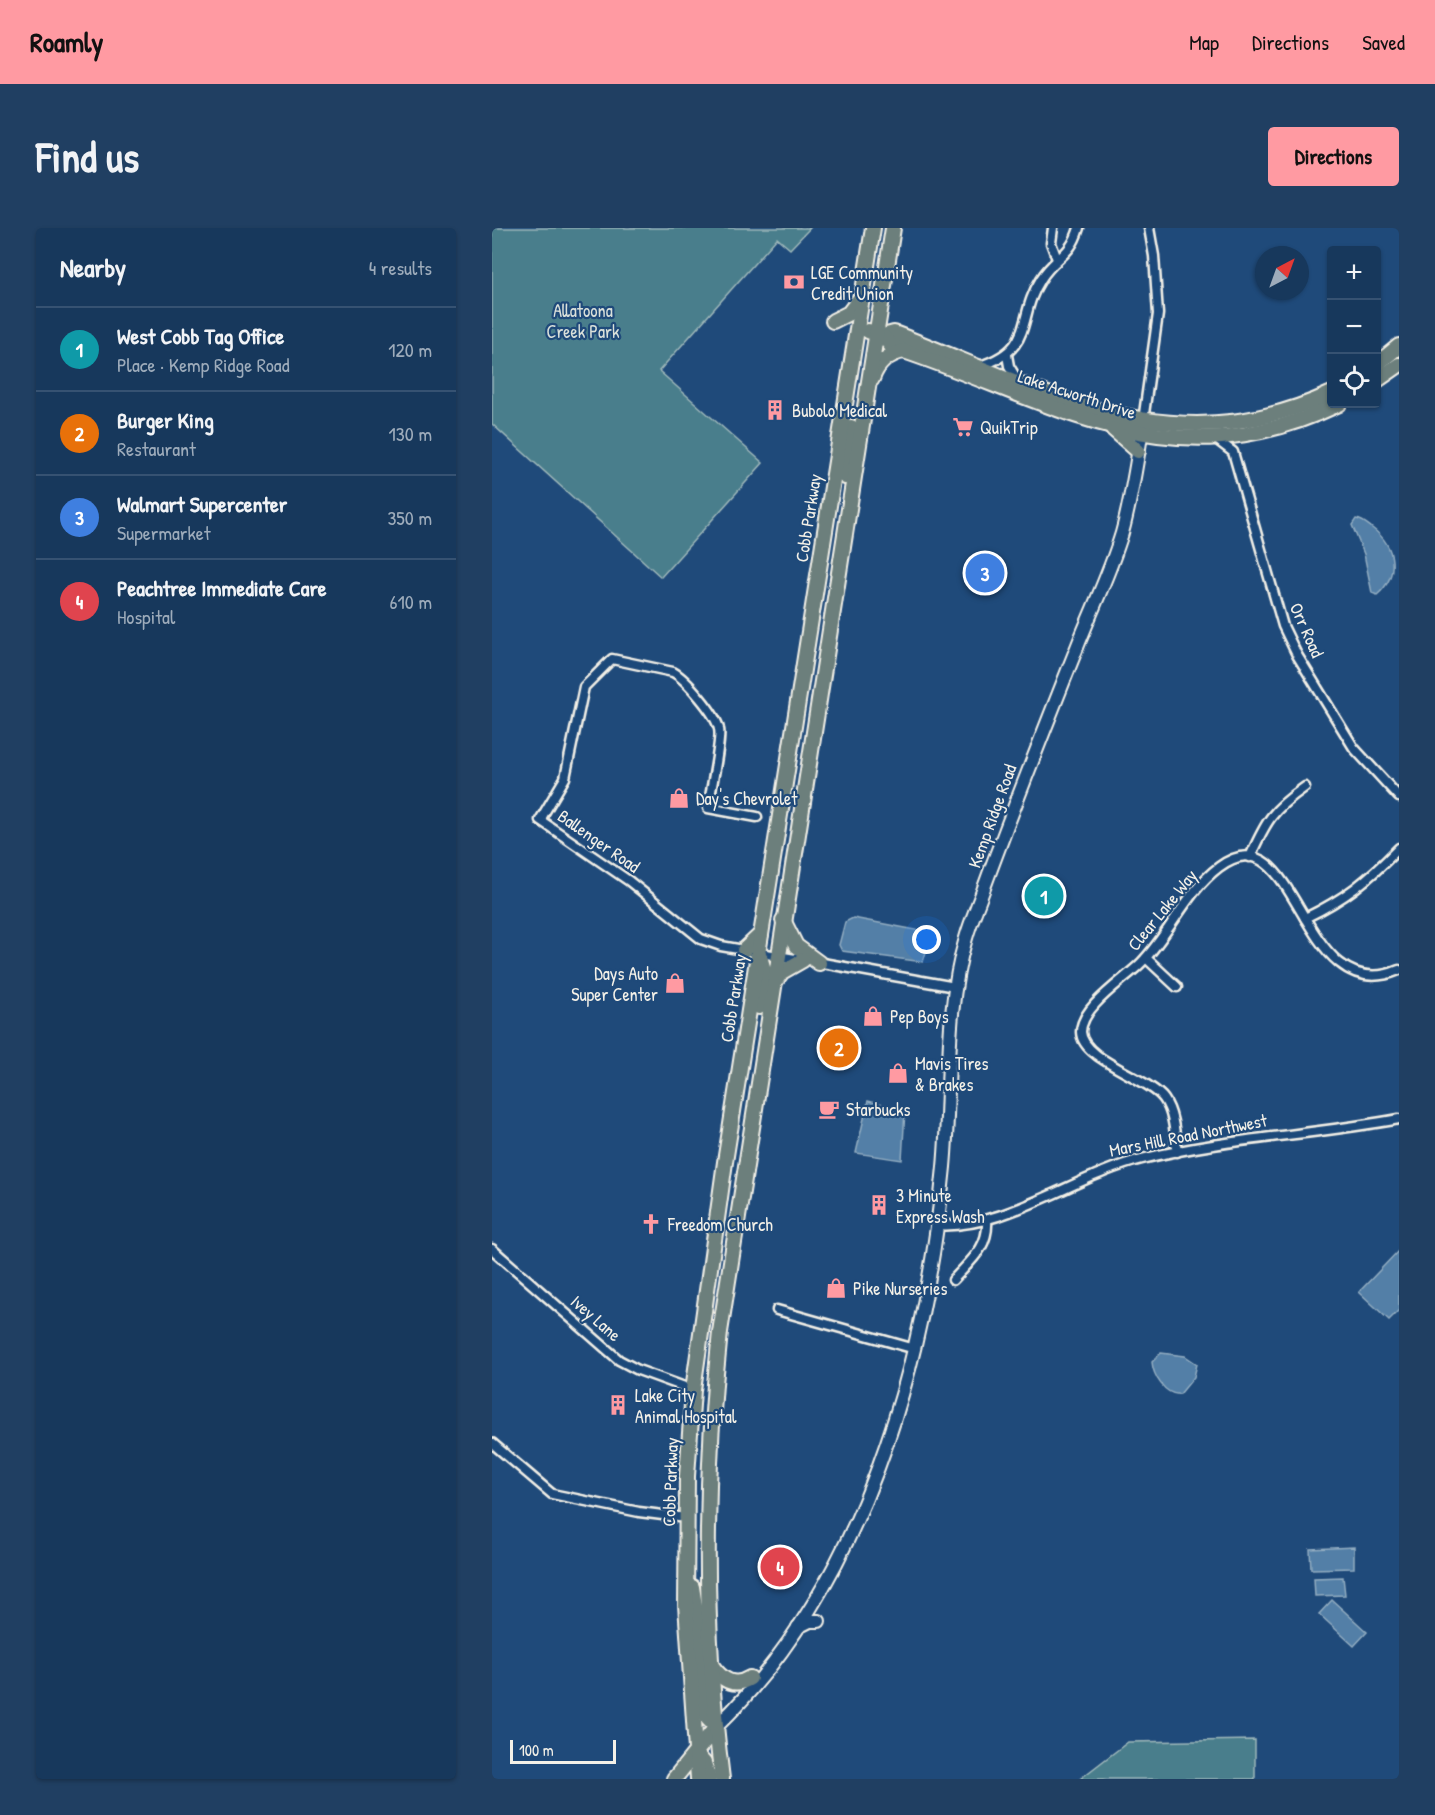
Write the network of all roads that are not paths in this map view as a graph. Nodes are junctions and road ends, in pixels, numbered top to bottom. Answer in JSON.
{"nodes":[{"id":1,"x":873,"y":228,"type":"edge"},
{"id":2,"x":893,"y":228,"type":"edge"},
{"id":3,"x":1053,"y":228,"type":"edge"},
{"id":4,"x":1080,"y":228,"type":"edge"},
{"id":5,"x":1149,"y":228,"type":"edge"},
{"id":6,"x":1057,"y":259,"type":"junction"},
{"id":7,"x":862,"y":295,"type":"junction"},
{"id":8,"x":832,"y":321,"type":"dead end"},
{"id":9,"x":870,"y":332,"type":"junction"},
{"id":10,"x":1399,"y":346,"type":"edge"},
{"id":11,"x":904,"y":351,"type":"junction"},
{"id":12,"x":1007,"y":355,"type":"junction"},
{"id":13,"x":1381,"y":362,"type":"edge"},
{"id":14,"x":1399,"y":365,"type":"edge"},
{"id":15,"x":981,"y":366,"type":"junction"},
{"id":16,"x":1381,"y":378,"type":"edge"},
{"id":17,"x":1018,"y":381,"type":"junction"},
{"id":18,"x":1327,"y":395,"type":"edge"},
{"id":19,"x":867,"y":396,"type":"junction"},
{"id":20,"x":1328,"y":408,"type":"edge"},
{"id":21,"x":1109,"y":427,"type":"junction"},
{"id":22,"x":1142,"y":427,"type":"junction"},
{"id":23,"x":1246,"y":433,"type":"junction"},
{"id":24,"x":1213,"y":438,"type":"junction"},
{"id":25,"x":1138,"y":451,"type":"junction"},
{"id":26,"x":1233,"y":452,"type":"junction"},
{"id":27,"x":848,"y":507,"type":"junction"},
{"id":28,"x":784,"y":786,"type":"junction"},
{"id":29,"x":1305,"y":787,"type":"dead end"},
{"id":30,"x":1399,"y":797,"type":"edge"},
{"id":31,"x":757,"y":817,"type":"dead end"},
{"id":32,"x":1399,"y":848,"type":"edge"},
{"id":33,"x":1250,"y":857,"type":"junction"},
{"id":34,"x":1305,"y":918,"type":"junction"},
{"id":35,"x":783,"y":920,"type":"junction"},
{"id":36,"x":751,"y":951,"type":"junction"},
{"id":37,"x":777,"y":956,"type":"junction"},
{"id":38,"x":1146,"y":958,"type":"junction"},
{"id":39,"x":803,"y":960,"type":"junction"},
{"id":40,"x":819,"y":963,"type":"junction"},
{"id":41,"x":1399,"y":970,"type":"edge"},
{"id":42,"x":773,"y":984,"type":"junction"},
{"id":43,"x":955,"y":987,"type":"junction"},
{"id":44,"x":1177,"y":987,"type":"dead end"},
{"id":45,"x":753,"y":1108,"type":"junction"},
{"id":46,"x":1399,"y":1119,"type":"edge"},
{"id":47,"x":1177,"y":1152,"type":"junction"},
{"id":48,"x":987,"y":1220,"type":"junction"},
{"id":49,"x":936,"y":1225,"type":"junction"},
{"id":50,"x":492,"y":1249,"type":"edge"},
{"id":51,"x":953,"y":1280,"type":"dead end"},
{"id":52,"x":777,"y":1310,"type":"dead end"},
{"id":53,"x":915,"y":1349,"type":"junction"},
{"id":54,"x":693,"y":1390,"type":"junction"},
{"id":55,"x":492,"y":1443,"type":"edge"},
{"id":56,"x":686,"y":1518,"type":"junction"},
{"id":57,"x":686,"y":1562,"type":"junction"},
{"id":58,"x":807,"y":1611,"type":"junction"},
{"id":59,"x":819,"y":1621,"type":"dead end"},
{"id":60,"x":798,"y":1627,"type":"junction"},
{"id":61,"x":712,"y":1666,"type":"junction"},
{"id":62,"x":750,"y":1678,"type":"junction"},
{"id":63,"x":716,"y":1726,"type":"junction"},
{"id":64,"x":695,"y":1753,"type":"junction"},
{"id":65,"x":675,"y":1779,"type":"edge"},
{"id":66,"x":698,"y":1779,"type":"edge"},
{"id":67,"x":709,"y":1779,"type":"edge"},
{"id":68,"x":722,"y":1779,"type":"edge"}],
"edges":[{"from":1,"to":7,"type":"main road","name":"Cobb Parkway"},
{"from":2,"to":9,"type":"main road","name":"Cobb Parkway"},
{"from":3,"to":6,"type":"street"},
{"from":4,"to":6,"type":"street"},
{"from":5,"to":22,"type":"street"},
{"from":6,"to":12,"type":"street"},
{"from":7,"to":8,"type":"main road"},
{"from":7,"to":9,"type":"main road","name":"Cobb Parkway"},
{"from":9,"to":11,"type":"main road","name":"Lake Acworth Drive"},
{"from":9,"to":15,"type":"main road","name":"Lake Acworth Drive"},
{"from":9,"to":19,"type":"main road","name":"Cobb Parkway"},
{"from":9,"to":27,"type":"main road"},
{"from":9,"to":28,"type":"main road","name":"Cobb Parkway"},
{"from":10,"to":13,"type":"main road"},
{"from":11,"to":19,"type":"main road"},
{"from":11,"to":21,"type":"main road","name":"Lake Acworth Drive"},
{"from":12,"to":15,"type":"street"},
{"from":12,"to":17,"type":"street"},
{"from":14,"to":16,"type":"main road"},
{"from":15,"to":17,"type":"main road","name":"Lake Acworth Drive"},
{"from":17,"to":22,"type":"main road","name":"Lake Acworth Drive"},
{"from":18,"to":22,"type":"main road","name":"Lake Acworth Drive"},
{"from":19,"to":27,"type":"main road","name":"Cobb Parkway"},
{"from":20,"to":23,"type":"main road","name":"Lake Acworth Drive"},
{"from":21,"to":22,"type":"main road","name":"Lake Acworth Drive"},
{"from":21,"to":25,"type":"main road"},
{"from":22,"to":24,"type":"main road","name":"Lake Acworth Drive"},
{"from":22,"to":25,"type":"street","name":"Kemp Ridge Road"},
{"from":23,"to":24,"type":"main road","name":"Lake Acworth Drive"},
{"from":23,"to":26,"type":"street"},
{"from":24,"to":26,"type":"street"},
{"from":25,"to":43,"type":"street","name":"Kemp Ridge Road"},
{"from":26,"to":30,"type":"street","name":"Orr Road"},
{"from":27,"to":35,"type":"main road","name":"Cobb Parkway"},
{"from":28,"to":36,"type":"main road","name":"Cobb Parkway"},
{"from":28,"to":37,"type":"main road"},
{"from":29,"to":33,"type":"street"},
{"from":31,"to":36,"type":"street","name":"Ballenger Road"},
{"from":32,"to":34,"type":"street"},
{"from":33,"to":34,"type":"street"},
{"from":33,"to":38,"type":"street","name":"Clear Lake Way"},
{"from":34,"to":41,"type":"street"},
{"from":35,"to":37,"type":"main road","name":"Cobb Parkway"},
{"from":35,"to":40,"type":"main road"},
{"from":36,"to":37,"type":"street","name":"Ballenger Road"},
{"from":36,"to":45,"type":"main road"},
{"from":36,"to":54,"type":"main road","name":"Cobb Parkway"},
{"from":37,"to":39,"type":"street","name":"Ballenger Road"},
{"from":37,"to":42,"type":"main road","name":"Cobb Parkway"},
{"from":38,"to":44,"type":"street"},
{"from":38,"to":47,"type":"street","name":"Clear Lake Way"},
{"from":39,"to":40,"type":"street","name":"Ballenger Road"},
{"from":39,"to":42,"type":"main road"},
{"from":40,"to":43,"type":"street","name":"Ballenger Road"},
{"from":42,"to":45,"type":"main road","name":"Cobb Parkway"},
{"from":43,"to":49,"type":"street","name":"Kemp Ridge Road"},
{"from":45,"to":61,"type":"main road","name":"Cobb Parkway"},
{"from":46,"to":47,"type":"street","name":"Mars Hill Road Northwest"},
{"from":47,"to":48,"type":"street","name":"Mars Hill Road Northwest"},
{"from":48,"to":49,"type":"street","name":"Mars Hill Road Northwest"},
{"from":48,"to":51,"type":"street"},
{"from":49,"to":53,"type":"street"},
{"from":50,"to":54,"type":"street","name":"Ivey Lane"},
{"from":52,"to":53,"type":"street"},
{"from":53,"to":58,"type":"street"},
{"from":54,"to":56,"type":"main road","name":"Cobb Parkway"},
{"from":55,"to":56,"type":"street"},
{"from":56,"to":57,"type":"main road","name":"Cobb Parkway"},
{"from":57,"to":63,"type":"main road"},
{"from":57,"to":64,"type":"main road","name":"Cobb Parkway"},
{"from":58,"to":60,"type":"street"},
{"from":58,"to":62,"type":"street"},
{"from":59,"to":60,"type":"street"},
{"from":60,"to":63,"type":"street"},
{"from":61,"to":62,"type":"main road"},
{"from":61,"to":63,"type":"main road","name":"Cobb Parkway"},
{"from":62,"to":63,"type":"street"},
{"from":63,"to":64,"type":"main road"},
{"from":63,"to":68,"type":"main road","name":"Cobb Parkway"},
{"from":64,"to":65,"type":"main road"},
{"from":64,"to":66,"type":"main road","name":"Cobb Parkway"},
{"from":64,"to":67,"type":"main road"}]}
